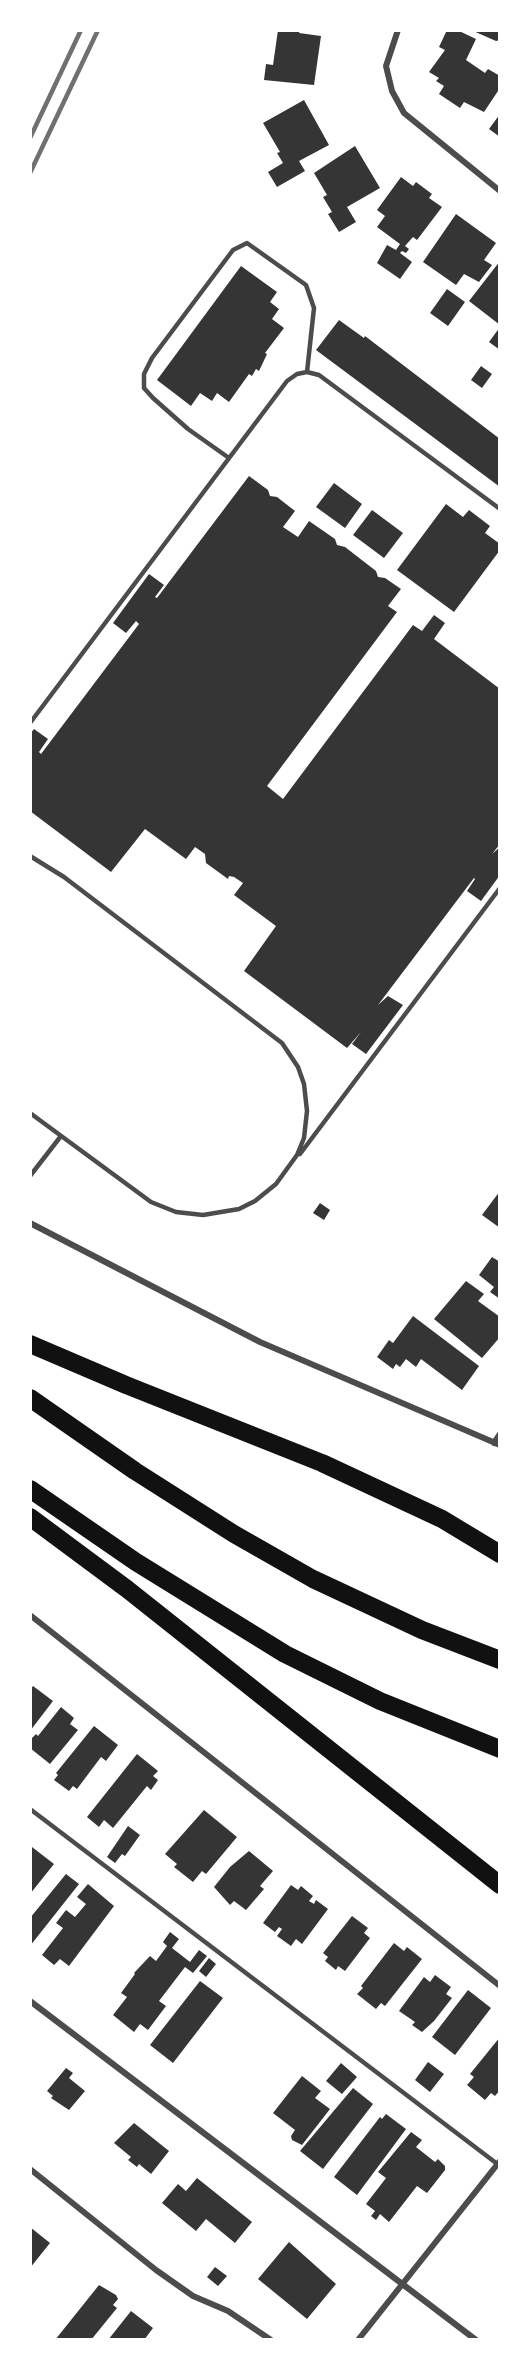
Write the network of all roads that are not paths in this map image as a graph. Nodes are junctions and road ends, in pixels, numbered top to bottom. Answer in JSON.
{"nodes":[{"id":1,"x":398,"y":30,"type":"edge"},
{"id":2,"x":500,"y":190,"type":"edge"},
{"id":3,"x":307,"y":372,"type":"junction"},
{"id":4,"x":229,"y":458,"type":"junction"},
{"id":5,"x":500,"y":509,"type":"edge"},
{"id":6,"x":30,"y":723,"type":"edge"},
{"id":7,"x":30,"y":856,"type":"edge"},
{"id":8,"x":500,"y":888,"type":"edge"},
{"id":9,"x":30,"y":1113,"type":"edge"},
{"id":10,"x":61,"y":1136,"type":"junction"},
{"id":11,"x":293,"y":1163,"type":"junction"},
{"id":12,"x":30,"y":1176,"type":"edge"},
{"id":13,"x":30,"y":1224,"type":"edge"},
{"id":14,"x":30,"y":1344,"type":"edge"},
{"id":15,"x":30,"y":1398,"type":"edge"},
{"id":16,"x":500,"y":1434,"type":"edge"},
{"id":17,"x":497,"y":1444,"type":"edge"},
{"id":18,"x":30,"y":1489,"type":"edge"},
{"id":19,"x":30,"y":1517,"type":"edge"},
{"id":20,"x":500,"y":1554,"type":"edge"},
{"id":21,"x":30,"y":1615,"type":"edge"},
{"id":22,"x":500,"y":1660,"type":"edge"},
{"id":23,"x":500,"y":1749,"type":"edge"},
{"id":24,"x":30,"y":1809,"type":"edge"},
{"id":25,"x":500,"y":1885,"type":"edge"},
{"id":26,"x":500,"y":1986,"type":"edge"},
{"id":27,"x":30,"y":2001,"type":"edge"},
{"id":28,"x":499,"y":2164,"type":"edge"},
{"id":29,"x":30,"y":2169,"type":"edge"},
{"id":30,"x":402,"y":2283,"type":"junction"},
{"id":31,"x":271,"y":2340,"type":"edge"},
{"id":32,"x":358,"y":2340,"type":"edge"},
{"id":33,"x":476,"y":2340,"type":"edge"}],
"edges":[{"from":1,"to":2,"type":"street"},
{"from":3,"to":4,"type":"lane"},
{"from":3,"to":4,"type":"lane"},
{"from":3,"to":5,"type":"lane"},
{"from":4,"to":6,"type":"lane"},
{"from":7,"to":11,"type":"lane"},
{"from":8,"to":11,"type":"lane"},
{"from":9,"to":10,"type":"lane"},
{"from":10,"to":11,"type":"lane"},
{"from":10,"to":12,"type":"lane"},
{"from":13,"to":17,"type":"street"},
{"from":14,"to":20,"type":"highway"},
{"from":15,"to":22,"type":"highway"},
{"from":16,"to":17,"type":"street"},
{"from":18,"to":23,"type":"highway"},
{"from":19,"to":25,"type":"highway"},
{"from":21,"to":26,"type":"street"},
{"from":24,"to":28,"type":"lane"},
{"from":27,"to":30,"type":"street"},
{"from":28,"to":30,"type":"street"},
{"from":29,"to":31,"type":"street"},
{"from":30,"to":32,"type":"street"},
{"from":30,"to":33,"type":"street"}]}
